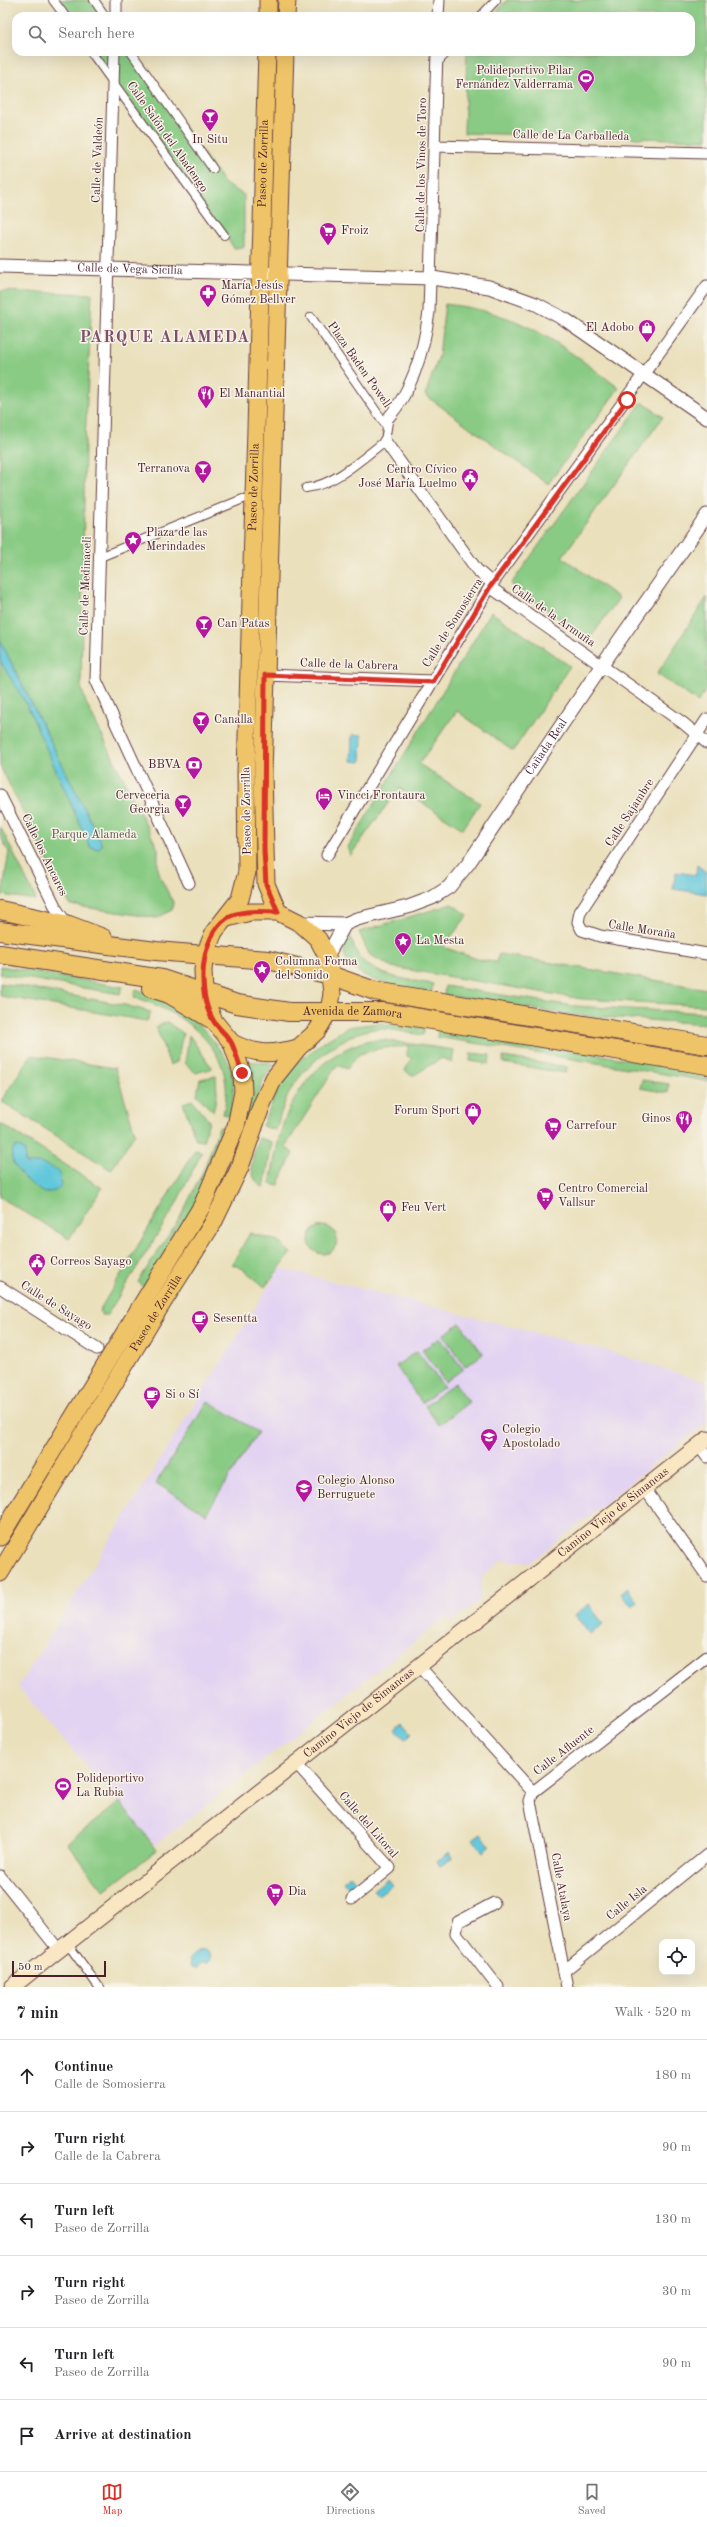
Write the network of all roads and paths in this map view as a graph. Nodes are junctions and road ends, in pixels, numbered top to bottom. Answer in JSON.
{"nodes":[{"id":1,"x":53,"y":0,"type":"edge"},
{"id":2,"x":94,"y":0,"type":"edge"},
{"id":3,"x":116,"y":0,"type":"edge"},
{"id":4,"x":268,"y":0,"type":"edge"},
{"id":5,"x":286,"y":0,"type":"edge"},
{"id":6,"x":439,"y":0,"type":"edge"},
{"id":7,"x":496,"y":0,"type":"edge"},
{"id":8,"x":62,"y":12,"type":"edge"},
{"id":9,"x":102,"y":12,"type":"edge"},
{"id":10,"x":116,"y":12,"type":"edge"},
{"id":11,"x":268,"y":12,"type":"edge"},
{"id":12,"x":286,"y":12,"type":"edge"},
{"id":13,"x":438,"y":12,"type":"edge"},
{"id":14,"x":485,"y":12,"type":"edge"},
{"id":15,"x":94,"y":56,"type":"edge"},
{"id":16,"x":114,"y":56,"type":"edge"},
{"id":17,"x":133,"y":56,"type":"edge"},
{"id":18,"x":267,"y":56,"type":"edge"},
{"id":19,"x":285,"y":56,"type":"edge"},
{"id":20,"x":437,"y":58,"type":"edge"},
{"id":21,"x":113,"y":82,"type":"junction"},
{"id":22,"x":435,"y":146,"type":"junction"},
{"id":23,"x":707,"y":153,"type":"edge"},
{"id":24,"x":213,"y":169,"type":"dead end"},
{"id":25,"x":224,"y":235,"type":"dead end"},
{"id":26,"x":0,"y":266,"type":"edge"},
{"id":27,"x":107,"y":270,"type":"junction"},
{"id":28,"x":261,"y":274,"type":"junction"},
{"id":29,"x":278,"y":275,"type":"junction"},
{"id":30,"x":432,"y":278,"type":"junction"},
{"id":31,"x":707,"y":286,"type":"edge"},
{"id":32,"x":311,"y":317,"type":"dead end"},
{"id":33,"x":645,"y":375,"type":"junction"},
{"id":34,"x":707,"y":418,"type":"edge"},
{"id":35,"x":388,"y":422,"type":"junction"},
{"id":36,"x":385,"y":441,"type":"junction"},
{"id":37,"x":306,"y":488,"type":"dead end"},
{"id":38,"x":243,"y":499,"type":"dead end"},
{"id":39,"x":707,"y":515,"type":"edge"},
{"id":40,"x":100,"y":557,"type":"junction"},
{"id":41,"x":491,"y":586,"type":"junction"},
{"id":42,"x":602,"y":665,"type":"junction"},
{"id":43,"x":265,"y":675,"type":"junction"},
{"id":44,"x":433,"y":682,"type":"junction"},
{"id":45,"x":707,"y":719,"type":"edge"},
{"id":46,"x":698,"y":734,"type":"junction"},
{"id":47,"x":707,"y":743,"type":"edge"},
{"id":48,"x":0,"y":794,"type":"edge"},
{"id":49,"x":328,"y":856,"type":"dead end"},
{"id":50,"x":189,"y":882,"type":"dead end"},
{"id":51,"x":0,"y":910,"type":"edge"},
{"id":52,"x":278,"y":912,"type":"junction"},
{"id":53,"x":227,"y":918,"type":"junction"},
{"id":54,"x":578,"y":922,"type":"joint"},
{"id":55,"x":300,"y":923,"type":"junction"},
{"id":56,"x":345,"y":924,"type":"junction"},
{"id":57,"x":69,"y":925,"type":"junction"},
{"id":58,"x":0,"y":931,"type":"edge"},
{"id":59,"x":130,"y":948,"type":"junction"},
{"id":60,"x":0,"y":954,"type":"edge"},
{"id":61,"x":205,"y":954,"type":"junction"},
{"id":62,"x":707,"y":954,"type":"edge"},
{"id":63,"x":327,"y":956,"type":"junction"},
{"id":64,"x":79,"y":967,"type":"junction"},
{"id":65,"x":330,"y":975,"type":"junction"},
{"id":66,"x":204,"y":994,"type":"junction"},
{"id":67,"x":330,"y":1011,"type":"junction"},
{"id":68,"x":213,"y":1020,"type":"junction"},
{"id":69,"x":232,"y":1043,"type":"junction"},
{"id":70,"x":707,"y":1045,"type":"edge"},
{"id":71,"x":298,"y":1048,"type":"junction"},
{"id":72,"x":707,"y":1065,"type":"edge"},
{"id":73,"x":0,"y":1287,"type":"edge"},
{"id":74,"x":97,"y":1350,"type":"dead end"},
{"id":75,"x":704,"y":1447,"type":"edge"},
{"id":76,"x":645,"y":1489,"type":"junction"},
{"id":77,"x":0,"y":1537,"type":"edge"},
{"id":78,"x":0,"y":1573,"type":"edge"},
{"id":79,"x":707,"y":1576,"type":"edge"},
{"id":80,"x":707,"y":1657,"type":"edge"},
{"id":81,"x":419,"y":1666,"type":"junction"},
{"id":82,"x":296,"y":1763,"type":"junction"},
{"id":83,"x":532,"y":1792,"type":"junction"},
{"id":84,"x":707,"y":1855,"type":"edge"},
{"id":85,"x":0,"y":1876,"type":"edge"},
{"id":86,"x":352,"y":1899,"type":"dead end"},
{"id":87,"x":494,"y":1903,"type":"dead end"},
{"id":88,"x":63,"y":1946,"type":"junction"},
{"id":89,"x":564,"y":1971,"type":"junction"},
{"id":90,"x":12,"y":1987,"type":"edge"},
{"id":91,"x":99,"y":1987,"type":"edge"},
{"id":92,"x":498,"y":1987,"type":"edge"},
{"id":93,"x":567,"y":1987,"type":"edge"}],
"edges":[{"from":1,"to":8,"type":"street"},
{"from":2,"to":9,"type":"street"},
{"from":3,"to":10,"type":"street"},
{"from":4,"to":11,"type":"main road"},
{"from":5,"to":12,"type":"main road"},
{"from":6,"to":13,"type":"street"},
{"from":7,"to":14,"type":"street"},
{"from":15,"to":21,"type":"street","name":"Calle Salón del Abadengo"},
{"from":16,"to":21,"type":"street","name":"Calle de Valdeón"},
{"from":17,"to":24,"type":"street","name":"Calle Salón del Abadengo"},
{"from":18,"to":28,"type":"main road","name":"Paseo de Zorrilla"},
{"from":19,"to":29,"type":"main road","name":"Paseo de Zorrilla"},
{"from":20,"to":22,"type":"street","name":"Calle de los Vinos de Toro"},
{"from":21,"to":25,"type":"street","name":"Calle Salón del Abadengo"},
{"from":21,"to":27,"type":"street","name":"Calle de Valdeón"},
{"from":22,"to":23,"type":"street","name":"Calle de La Carballeda"},
{"from":22,"to":30,"type":"street","name":"Calle de los Vinos de Toro"},
{"from":26,"to":27,"type":"street","name":"Calle de Vega Sicilia"},
{"from":27,"to":28,"type":"street","name":"Calle de Vega Sicilia"},
{"from":27,"to":40,"type":"street","name":"Calle de Medinaceli"},
{"from":28,"to":29,"type":"street","name":"Calle de Vega Sicilia"},
{"from":28,"to":53,"type":"main road","name":"Paseo de Zorrilla"},
{"from":29,"to":30,"type":"street","name":"Calle de Vega Sicilia"},
{"from":29,"to":43,"type":"main road","name":"Paseo de Zorrilla"},
{"from":30,"to":33,"type":"street","name":"Calle de Vega Sicilia"},
{"from":30,"to":35,"type":"street","name":"Calle de los Vinos de Toro"},
{"from":31,"to":33,"type":"street","name":"Calle de Somosierra"},
{"from":32,"to":35,"type":"street","name":"Plaza Baden Powell"},
{"from":33,"to":34,"type":"street","name":"Calle de Vega Sicilia"},
{"from":33,"to":41,"type":"street","name":"Calle de Somosierra"},
{"from":35,"to":36,"type":"street"},
{"from":36,"to":37,"type":"street"},
{"from":36,"to":41,"type":"street","name":"Calle de la Armuña"},
{"from":38,"to":40,"type":"street"},
{"from":39,"to":42,"type":"street","name":"Cañada Real"},
{"from":40,"to":50,"type":"street","name":"Calle de Medinaceli"},
{"from":41,"to":42,"type":"street","name":"Calle de la Armuña"},
{"from":41,"to":44,"type":"street","name":"Calle de Somosierra"},
{"from":42,"to":46,"type":"street"},
{"from":42,"to":56,"type":"street","name":"Cañada Real"},
{"from":43,"to":44,"type":"street","name":"Calle de la Cabrera"},
{"from":43,"to":52,"type":"main road","name":"Paseo de Zorrilla"},
{"from":44,"to":49,"type":"street","name":"Calle de Somosierra"},
{"from":45,"to":46,"type":"street","name":"Calle Sajambre"},
{"from":46,"to":47,"type":"street"},
{"from":46,"to":54,"type":"street","name":"Calle Sajambre"},
{"from":48,"to":57,"type":"street","name":"Calle los Ancares"},
{"from":51,"to":57,"type":"highway"},
{"from":52,"to":53,"type":"main road","name":"Paseo de Zorrilla"},
{"from":52,"to":55,"type":"main road","name":"Paseo de Zorrilla"},
{"from":53,"to":61,"type":"main road","name":"Paseo de Zorrilla"},
{"from":54,"to":62,"type":"street","name":"Calle Moraña"},
{"from":55,"to":56,"type":"street","name":"Cañada Real"},
{"from":55,"to":63,"type":"main road","name":"Paseo de Zorrilla"},
{"from":56,"to":63,"type":"street"},
{"from":57,"to":59,"type":"highway"},
{"from":58,"to":59,"type":"highway","name":"Avenida de Zamora"},
{"from":59,"to":61,"type":"highway","name":"Avenida de Zamora"},
{"from":60,"to":64,"type":"highway","name":"Avenida de Zamora"},
{"from":61,"to":65,"type":"highway","name":"Avenida de Zamora"},
{"from":61,"to":66,"type":"main road","name":"Paseo de Zorrilla"},
{"from":63,"to":65,"type":"main road","name":"Paseo de Zorrilla"},
{"from":64,"to":66,"type":"highway","name":"Avenida de Zamora"},
{"from":64,"to":68,"type":"highway"},
{"from":65,"to":67,"type":"main road","name":"Paseo de Zorrilla"},
{"from":65,"to":70,"type":"highway","name":"Avenida de Zamora"},
{"from":66,"to":67,"type":"highway","name":"Avenida de Zamora"},
{"from":66,"to":68,"type":"main road","name":"Paseo de Zorrilla"},
{"from":67,"to":71,"type":"main road","name":"Paseo de Zorrilla"},
{"from":67,"to":72,"type":"highway","name":"Avenida de Zamora"},
{"from":68,"to":69,"type":"main road","name":"Paseo de Zorrilla"},
{"from":69,"to":71,"type":"main road","name":"Paseo de Zorrilla"},
{"from":69,"to":77,"type":"main road","name":"Paseo de Zorrilla"},
{"from":71,"to":78,"type":"main road","name":"Paseo de Zorrilla"},
{"from":73,"to":74,"type":"street","name":"Calle de Sayago"},
{"from":75,"to":76,"type":"main road","name":"Camino Viejo de Simancas"},
{"from":76,"to":79,"type":"street"},
{"from":76,"to":81,"type":"main road","name":"Camino Viejo de Simancas"},
{"from":80,"to":83,"type":"street","name":"Calle Afluente"},
{"from":81,"to":82,"type":"main road","name":"Camino Viejo de Simancas"},
{"from":81,"to":83,"type":"street","name":"Calle Afluente"},
{"from":82,"to":86,"type":"street","name":"Calle del Litoral"},
{"from":82,"to":88,"type":"main road","name":"Camino Viejo de Simancas"},
{"from":83,"to":89,"type":"street","name":"Calle Atalaya"},
{"from":84,"to":89,"type":"street","name":"Calle Isla"},
{"from":85,"to":88,"type":"street"},
{"from":87,"to":92,"type":"street"},
{"from":88,"to":90,"type":"main road","name":"Camino Viejo de Simancas"},
{"from":88,"to":91,"type":"street"},
{"from":89,"to":93,"type":"street","name":"Calle Atalaya"}]}
